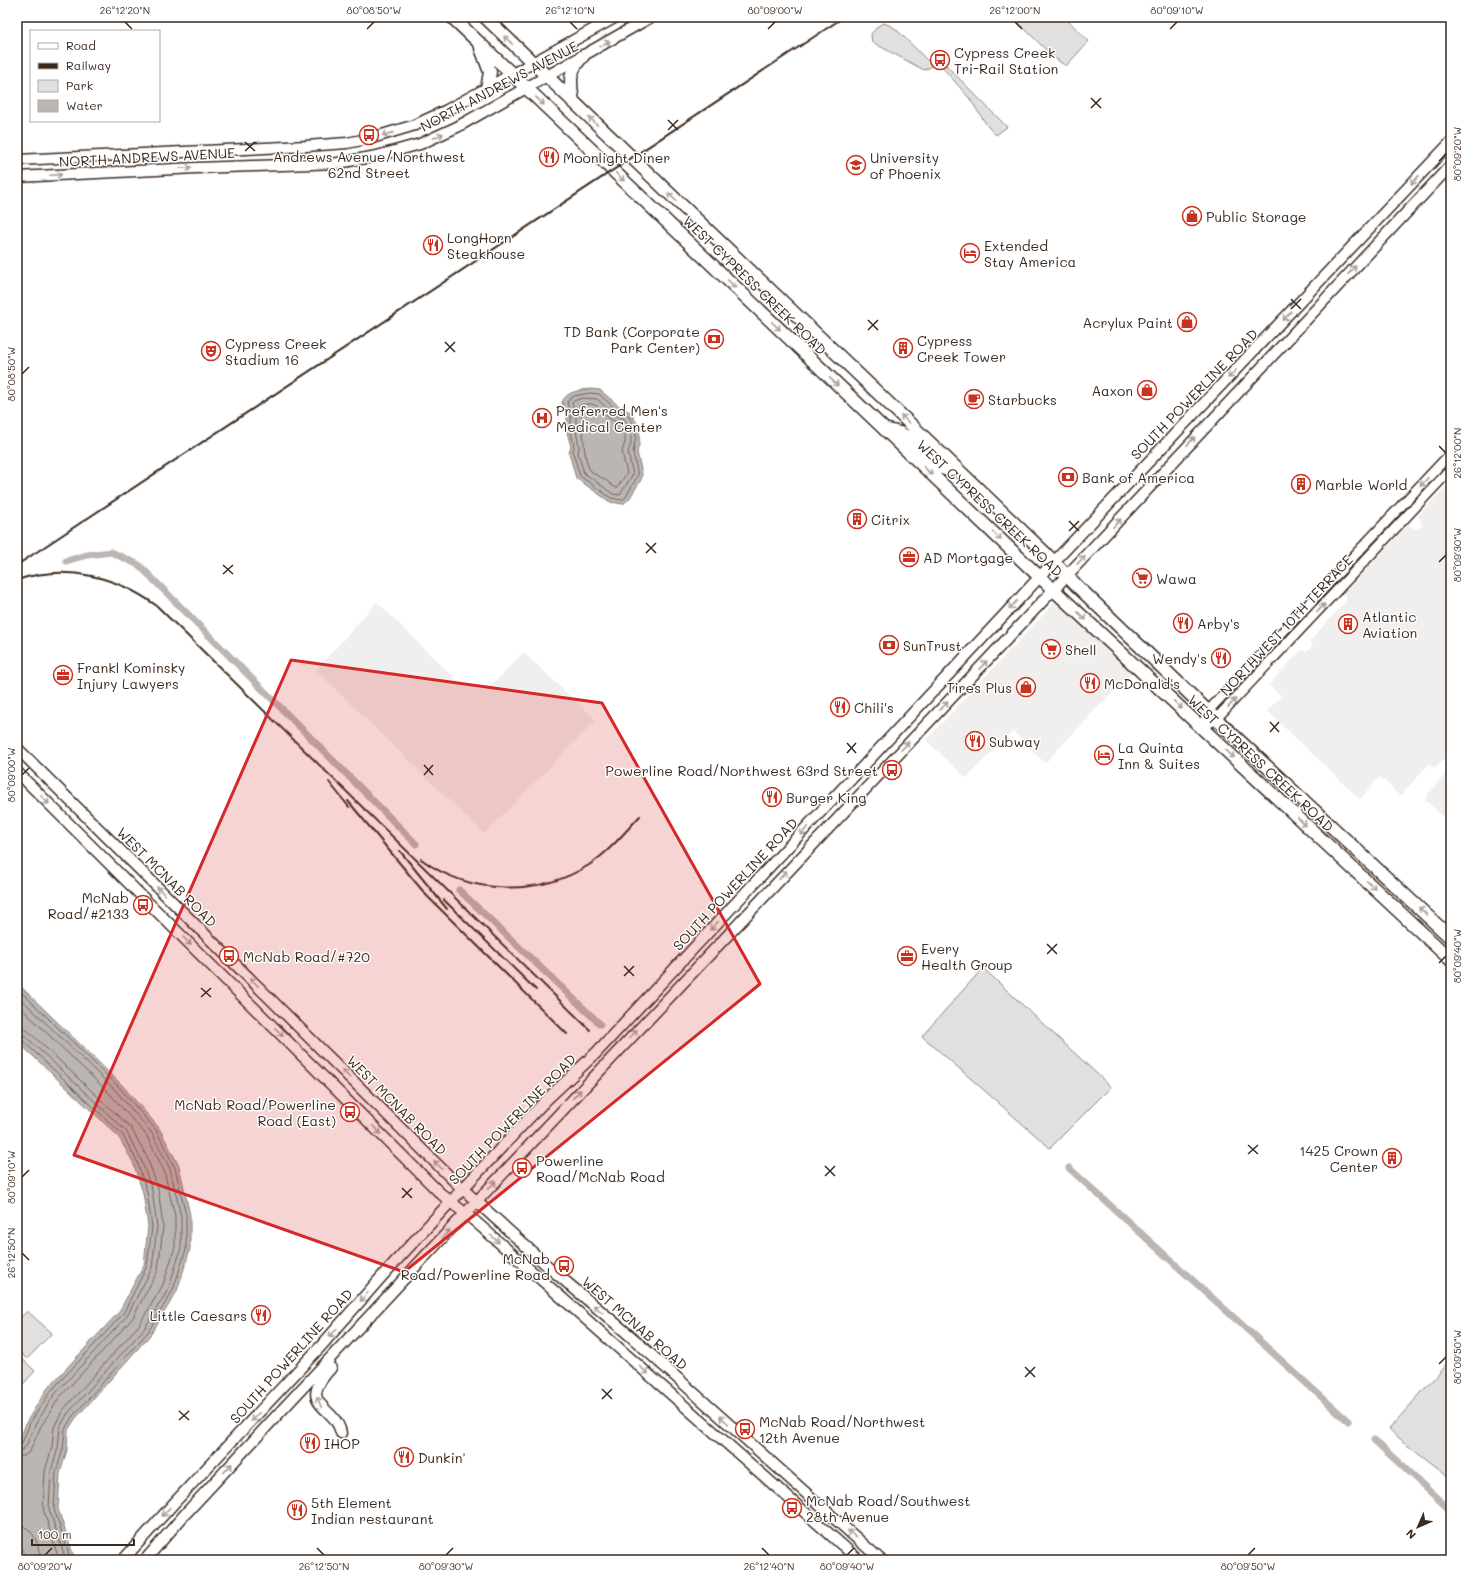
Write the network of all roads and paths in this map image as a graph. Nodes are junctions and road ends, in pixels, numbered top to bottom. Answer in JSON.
{"nodes":[{"id":1,"x":452,"y":17,"type":"edge"},
{"id":2,"x":485,"y":17,"type":"edge"},
{"id":3,"x":616,"y":17,"type":"edge"},
{"id":4,"x":651,"y":17,"type":"edge"},
{"id":5,"x":478,"y":42,"type":"junction"},
{"id":6,"x":583,"y":56,"type":"junction"},
{"id":7,"x":532,"y":63,"type":"junction"},
{"id":8,"x":512,"y":74,"type":"junction"},
{"id":9,"x":547,"y":77,"type":"junction"},
{"id":10,"x":527,"y":88,"type":"junction"},
{"id":11,"x":487,"y":89,"type":"junction"},
{"id":12,"x":573,"y":102,"type":"junction"},
{"id":13,"x":1451,"y":142,"type":"edge"},
{"id":14,"x":17,"y":160,"type":"edge"},
{"id":15,"x":1434,"y":160,"type":"junction"},
{"id":16,"x":1451,"y":165,"type":"edge"},
{"id":17,"x":17,"y":177,"type":"edge"},
{"id":18,"x":1437,"y":180,"type":"junction"},
{"id":19,"x":1274,"y":353,"type":"junction"},
{"id":20,"x":1252,"y":354,"type":"junction"},
{"id":21,"x":1251,"y":377,"type":"junction"},
{"id":22,"x":883,"y":428,"type":"junction"},
{"id":23,"x":1180,"y":428,"type":"junction"},
{"id":24,"x":1451,"y":453,"type":"edge"},
{"id":25,"x":1176,"y":458,"type":"junction"},
{"id":26,"x":956,"y":468,"type":"junction"},
{"id":27,"x":1451,"y":470,"type":"edge"},
{"id":28,"x":1054,"y":562,"type":"junction"},
{"id":29,"x":1067,"y":576,"type":"junction"},
{"id":30,"x":1040,"y":577,"type":"junction"},
{"id":31,"x":1324,"y":588,"type":"junction"},
{"id":32,"x":1054,"y":589,"type":"junction"},
{"id":33,"x":1332,"y":596,"type":"junction"},
{"id":34,"x":1208,"y":711,"type":"junction"},
{"id":35,"x":1216,"y":719,"type":"junction"},
{"id":36,"x":1202,"y":727,"type":"junction"},
{"id":37,"x":17,"y":748,"type":"edge"},
{"id":38,"x":17,"y":772,"type":"edge"},
{"id":39,"x":1451,"y":938,"type":"edge"},
{"id":40,"x":1451,"y":960,"type":"edge"},
{"id":41,"x":463,"y":1189,"type":"junction"},
{"id":42,"x":451,"y":1201,"type":"junction"},
{"id":43,"x":477,"y":1201,"type":"junction"},
{"id":44,"x":466,"y":1214,"type":"junction"},
{"id":45,"x":358,"y":1329,"type":"junction"},
{"id":46,"x":341,"y":1433,"type":"dead end"},
{"id":47,"x":123,"y":1560,"type":"edge"},
{"id":48,"x":145,"y":1560,"type":"edge"},
{"id":49,"x":859,"y":1560,"type":"edge"},
{"id":50,"x":881,"y":1560,"type":"edge"}],
"edges":[{"from":1,"to":5,"type":"main road","name":"WEST CYPRESS CREEK ROAD"},
{"from":7,"to":2,"type":"main road","name":"WEST CYPRESS CREEK ROAD","one_way":true},
{"from":3,"to":7,"type":"main road","name":"NORTH ANDREWS AVENUE"},
{"from":6,"to":4,"type":"main road","name":"NORTH ANDREWS AVENUE","one_way":true},
{"from":5,"to":8,"type":"main road","name":"WEST CYPRESS CREEK ROAD"},
{"from":5,"to":11,"type":"main road"},
{"from":6,"to":9,"type":"main road","name":"NORTH ANDREWS AVENUE"},
{"from":6,"to":12,"type":"main road"},
{"from":7,"to":8,"type":"main road","name":"NORTH ANDREWS AVENUE"},
{"from":7,"to":9,"type":"main road","name":"WEST CYPRESS CREEK ROAD"},
{"from":8,"to":10,"type":"main road","name":"WEST CYPRESS CREEK ROAD"},
{"from":8,"to":11,"type":"main road","name":"NORTH ANDREWS AVENUE"},
{"from":9,"to":10,"type":"main road","name":"NORTH ANDREWS AVENUE"},
{"from":9,"to":12,"type":"main road","name":"WEST CYPRESS CREEK ROAD"},
{"from":17,"to":10,"type":"main road","name":"NORTH ANDREWS AVENUE","one_way":true},
{"from":10,"to":22,"type":"main road","name":"WEST CYPRESS CREEK ROAD","one_way":true},
{"from":11,"to":14,"type":"main road","name":"NORTH ANDREWS AVENUE","one_way":true},
{"from":26,"to":12,"type":"main road","name":"WEST CYPRESS CREEK ROAD","one_way":true},
{"from":13,"to":15,"type":"main road","name":"SOUTH POWERLINE ROAD"},
{"from":15,"to":18,"type":"main road"},
{"from":15,"to":20,"type":"main road","name":"SOUTH POWERLINE ROAD","one_way":true},
{"from":16,"to":18,"type":"main road","name":"SOUTH POWERLINE ROAD"},
{"from":19,"to":18,"type":"main road","name":"SOUTH POWERLINE ROAD","one_way":true},
{"from":19,"to":20,"type":"main road"},
{"from":19,"to":21,"type":"main road","name":"SOUTH POWERLINE ROAD"},
{"from":20,"to":21,"type":"main road"},
{"from":20,"to":23,"type":"main road","name":"SOUTH POWERLINE ROAD","one_way":true},
{"from":25,"to":21,"type":"main road","name":"SOUTH POWERLINE ROAD","one_way":true},
{"from":22,"to":26,"type":"main road"},
{"from":22,"to":30,"type":"main road","name":"WEST CYPRESS CREEK ROAD","one_way":true},
{"from":23,"to":25,"type":"main road"},
{"from":23,"to":28,"type":"main road","name":"SOUTH POWERLINE ROAD"},
{"from":24,"to":31,"type":"street","name":"NORTHWEST 10TH TERRACE","one_way":true},
{"from":29,"to":25,"type":"main road","name":"SOUTH POWERLINE ROAD","one_way":true},
{"from":26,"to":28,"type":"main road","name":"WEST CYPRESS CREEK ROAD"},
{"from":27,"to":33,"type":"street","name":"NORTHWEST 10TH TERRACE"},
{"from":28,"to":29,"type":"main road","name":"WEST CYPRESS CREEK ROAD"},
{"from":28,"to":30,"type":"main road","name":"SOUTH POWERLINE ROAD"},
{"from":29,"to":32,"type":"main road","name":"SOUTH POWERLINE ROAD"},
{"from":29,"to":34,"type":"main road","name":"WEST CYPRESS CREEK ROAD"},
{"from":30,"to":32,"type":"main road","name":"WEST CYPRESS CREEK ROAD"},
{"from":30,"to":41,"type":"main road","name":"SOUTH POWERLINE ROAD","one_way":true},
{"from":31,"to":33,"type":"street"},
{"from":31,"to":34,"type":"street","name":"NORTHWEST 10TH TERRACE"},
{"from":32,"to":36,"type":"main road","name":"WEST CYPRESS CREEK ROAD","one_way":true},
{"from":43,"to":32,"type":"main road","name":"SOUTH POWERLINE ROAD","one_way":true},
{"from":35,"to":33,"type":"street","name":"NORTHWEST 10TH TERRACE","one_way":true},
{"from":34,"to":35,"type":"main road","name":"WEST CYPRESS CREEK ROAD"},
{"from":34,"to":36,"type":"street","name":"NORTHWEST 10TH TERRACE"},
{"from":35,"to":36,"type":"street","name":"NORTHWEST 10TH TERRACE"},
{"from":39,"to":35,"type":"main road","name":"WEST CYPRESS CREEK ROAD","one_way":true},
{"from":36,"to":40,"type":"main road","name":"WEST CYPRESS CREEK ROAD","one_way":true},
{"from":41,"to":37,"type":"main road","name":"WEST MCNAB ROAD","one_way":true},
{"from":38,"to":42,"type":"main road","name":"WEST MCNAB ROAD","one_way":true},
{"from":41,"to":42,"type":"main road","name":"SOUTH POWERLINE ROAD"},
{"from":41,"to":43,"type":"main road","name":"WEST MCNAB ROAD"},
{"from":42,"to":44,"type":"main road","name":"WEST MCNAB ROAD"},
{"from":42,"to":47,"type":"main road","name":"SOUTH POWERLINE ROAD","one_way":true},
{"from":43,"to":44,"type":"main road","name":"SOUTH POWERLINE ROAD"},
{"from":50,"to":43,"type":"main road","name":"WEST MCNAB ROAD","one_way":true},
{"from":45,"to":44,"type":"main road","name":"SOUTH POWERLINE ROAD","one_way":true},
{"from":44,"to":49,"type":"main road","name":"WEST MCNAB ROAD","one_way":true},
{"from":46,"to":45,"type":"main road","one_way":true},
{"from":48,"to":45,"type":"main road","name":"SOUTH POWERLINE ROAD","one_way":true}]}
